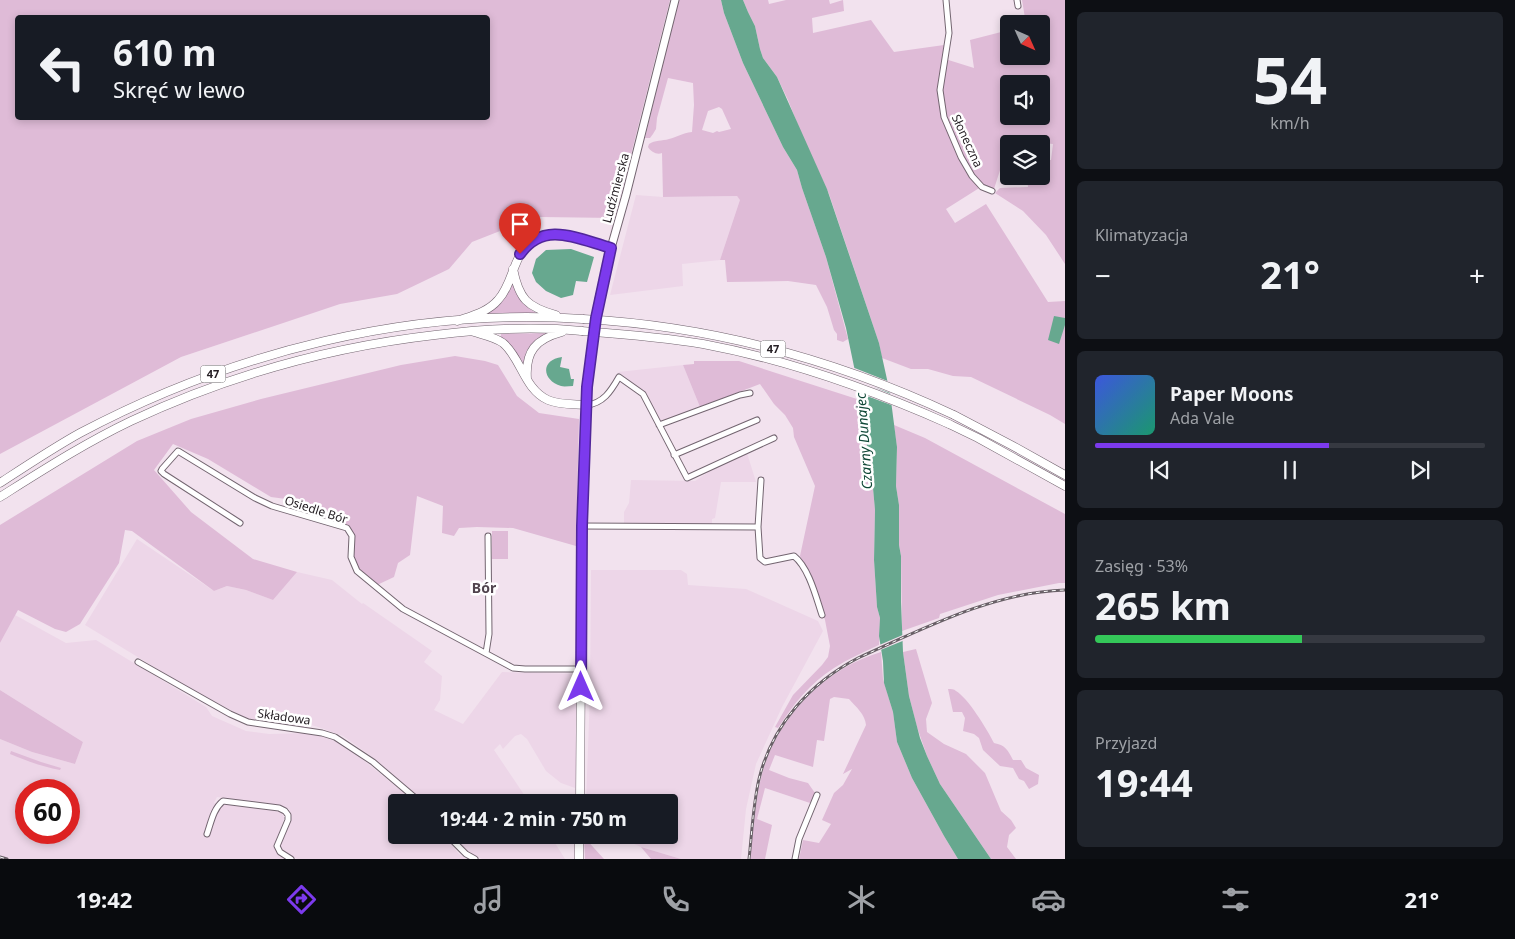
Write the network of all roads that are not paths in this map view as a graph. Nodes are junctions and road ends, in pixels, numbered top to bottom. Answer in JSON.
{"nodes":[{"id":1,"x":675,"y":0,"type":"edge"},
{"id":2,"x":946,"y":0,"type":"edge"},
{"id":3,"x":1018,"y":0,"type":"edge"},
{"id":4,"x":1018,"y":6,"type":"dead end"},
{"id":5,"x":992,"y":191,"type":"dead end"},
{"id":6,"x":611,"y":248,"type":"junction"},
{"id":7,"x":513,"y":269,"type":"junction"},
{"id":8,"x":568,"y":318,"type":"junction"},
{"id":9,"x":457,"y":321,"type":"junction"},
{"id":10,"x":569,"y":330,"type":"junction"},
{"id":11,"x":470,"y":331,"type":"junction"},
{"id":12,"x":528,"y":379,"type":"junction"},
{"id":13,"x":750,"y":393,"type":"dead end"},
{"id":14,"x":586,"y":405,"type":"junction"},
{"id":15,"x":757,"y":420,"type":"dead end"},
{"id":16,"x":659,"y":425,"type":"junction"},
{"id":17,"x":774,"y":438,"type":"dead end"},
{"id":18,"x":674,"y":455,"type":"junction"},
{"id":19,"x":1065,"y":475,"type":"edge"},
{"id":20,"x":760,"y":480,"type":"dead end"},
{"id":21,"x":0,"y":483,"type":"edge"},
{"id":22,"x":1065,"y":486,"type":"edge"},
{"id":23,"x":0,"y":497,"type":"edge"},
{"id":24,"x":240,"y":523,"type":"dead end"},
{"id":25,"x":582,"y":526,"type":"junction"},
{"id":26,"x":758,"y":527,"type":"junction"},
{"id":27,"x":488,"y":536,"type":"dead end"},
{"id":28,"x":822,"y":616,"type":"dead end"},
{"id":29,"x":486,"y":653,"type":"junction"},
{"id":30,"x":138,"y":662,"type":"dead end"},
{"id":31,"x":581,"y":669,"type":"junction"},
{"id":32,"x":411,"y":794,"type":"edge"},
{"id":33,"x":580,"y":794,"type":"edge"},
{"id":34,"x":817,"y":795,"type":"dead end"},
{"id":35,"x":206,"y":834,"type":"dead end"},
{"id":36,"x":456,"y":844,"type":"edge"},
{"id":37,"x":579,"y":844,"type":"edge"},
{"id":38,"x":291,"y":859,"type":"edge"},
{"id":39,"x":475,"y":859,"type":"edge"},
{"id":40,"x":579,"y":859,"type":"edge"},
{"id":41,"x":795,"y":859,"type":"edge"}],
"edges":[{"from":1,"to":6,"type":"main road","name":"Ludźmierska"},
{"from":2,"to":5,"type":"street","name":"Słoneczna"},
{"from":3,"to":4,"type":"street"},
{"from":6,"to":7,"type":"main road"},
{"from":6,"to":14,"type":"main road","name":"Ludźmierska"},
{"from":7,"to":8,"type":"main road"},
{"from":7,"to":9,"type":"main road"},
{"from":8,"to":9,"type":"main road","number":"47"},
{"from":8,"to":19,"type":"main road","number":"47","bridge":true},
{"from":9,"to":21,"type":"main road","number":"47"},
{"from":10,"to":11,"type":"main road","number":"47"},
{"from":10,"to":12,"type":"main road"},
{"from":10,"to":22,"type":"main road","number":"47","bridge":true},
{"from":11,"to":12,"type":"main road"},
{"from":11,"to":23,"type":"main road","number":"47"},
{"from":12,"to":14,"type":"main road"},
{"from":13,"to":16,"type":"street"},
{"from":14,"to":16,"type":"street"},
{"from":14,"to":25,"type":"main road","name":"Ludźmierska"},
{"from":15,"to":18,"type":"street"},
{"from":16,"to":18,"type":"street"},
{"from":17,"to":18,"type":"street"},
{"from":20,"to":26,"type":"street"},
{"from":24,"to":29,"type":"street","name":"Osiedle Bór"},
{"from":25,"to":26,"type":"street"},
{"from":25,"to":31,"type":"main road","name":"Ludźmierska"},
{"from":26,"to":28,"type":"street"},
{"from":27,"to":29,"type":"street"},
{"from":29,"to":31,"type":"street","name":"Osiedle Bór"},
{"from":30,"to":32,"type":"street","name":"Składowa"},
{"from":31,"to":33,"type":"main road","name":"Ludźmierska"},
{"from":34,"to":41,"type":"street"},
{"from":35,"to":38,"type":"street"},
{"from":36,"to":39,"type":"street"},
{"from":37,"to":40,"type":"main road"}]}
